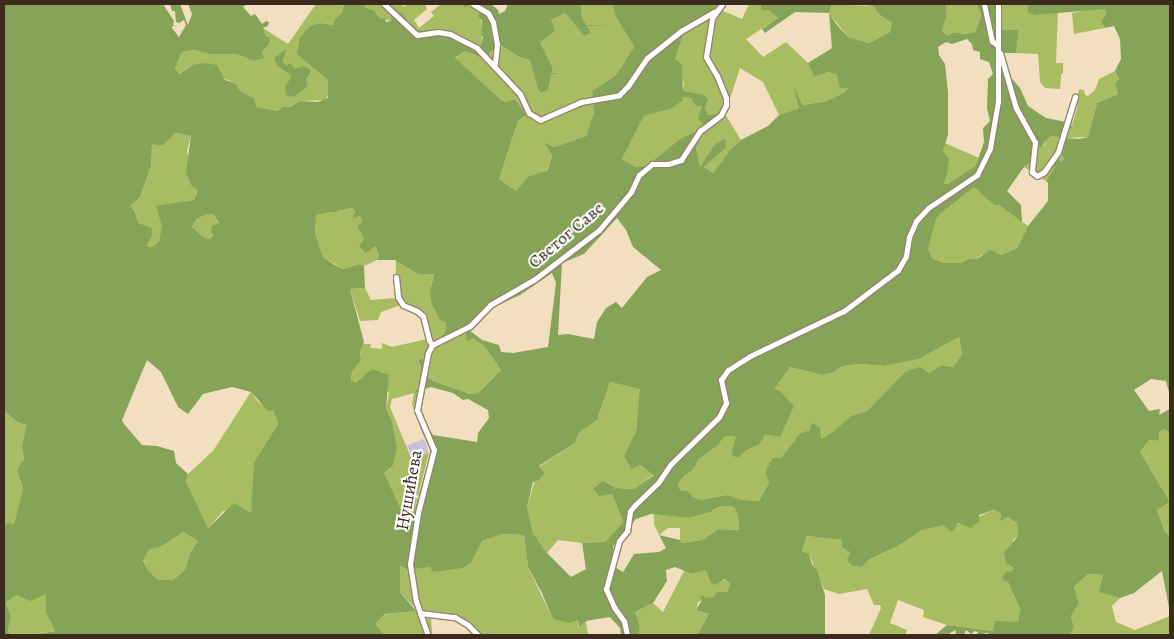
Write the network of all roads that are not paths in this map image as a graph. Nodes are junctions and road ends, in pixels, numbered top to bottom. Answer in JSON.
{"nodes":[{"id":1,"x":384,"y":4,"type":"edge"},
{"id":2,"x":473,"y":4,"type":"edge"},
{"id":3,"x":722,"y":4,"type":"edge"},
{"id":4,"x":984,"y":4,"type":"edge"},
{"id":5,"x":998,"y":4,"type":"edge"},
{"id":6,"x":716,"y":10,"type":"junction"},
{"id":7,"x":997,"y":45,"type":"junction"},
{"id":8,"x":494,"y":64,"type":"junction"},
{"id":9,"x":1075,"y":97,"type":"dead end"},
{"id":10,"x":396,"y":277,"type":"dead end"},
{"id":11,"x":432,"y":345,"type":"junction"},
{"id":12,"x":420,"y":613,"type":"junction"},
{"id":13,"x":428,"y":635,"type":"edge"},
{"id":14,"x":478,"y":635,"type":"edge"},
{"id":15,"x":627,"y":635,"type":"edge"}],
"edges":[{"from":1,"to":8,"type":"street"},
{"from":2,"to":8,"type":"street"},
{"from":3,"to":6,"type":"street","name":"Светог Саве"},
{"from":4,"to":7,"type":"street"},
{"from":5,"to":7,"type":"street"},
{"from":6,"to":8,"type":"street"},
{"from":6,"to":11,"type":"street","name":"Светог Саве"},
{"from":7,"to":9,"type":"street"},
{"from":7,"to":15,"type":"street"},
{"from":10,"to":11,"type":"street"},
{"from":11,"to":12,"type":"street","name":"Нушићева"},
{"from":12,"to":13,"type":"street","name":"Нушићева"},
{"from":12,"to":14,"type":"street"}]}
